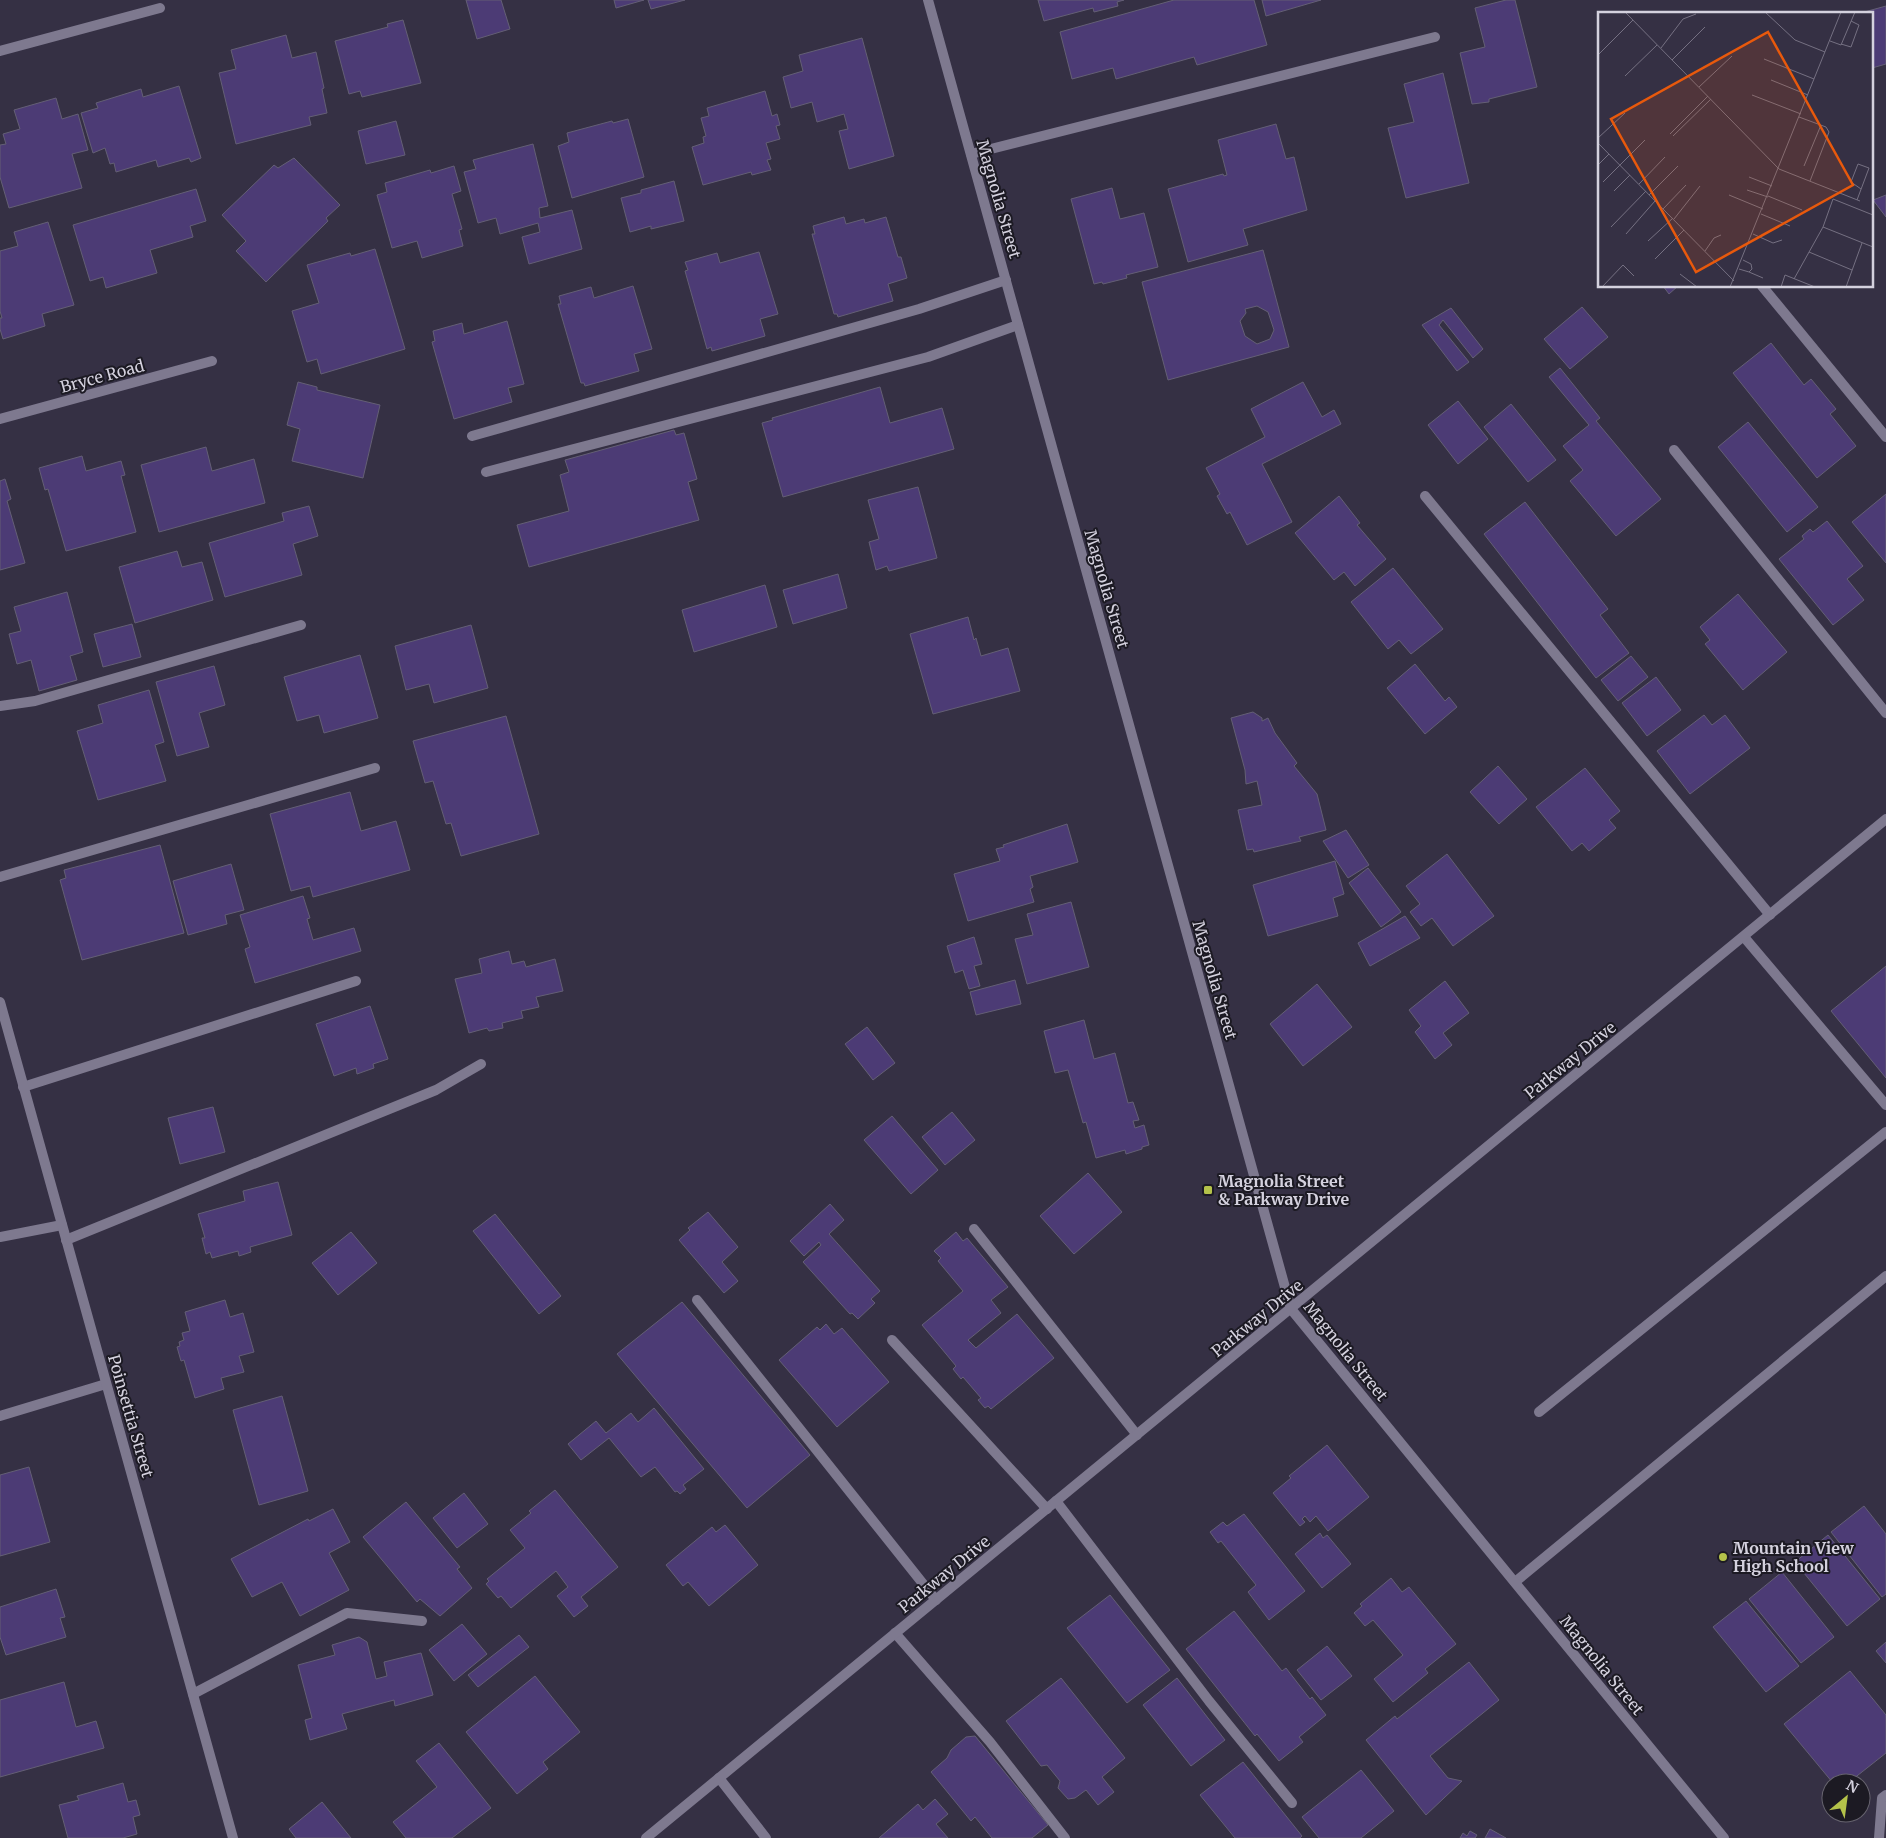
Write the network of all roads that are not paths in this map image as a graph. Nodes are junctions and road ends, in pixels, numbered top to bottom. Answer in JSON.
{"nodes":[{"id":1,"x":928,"y":0,"type":"edge"},
{"id":2,"x":160,"y":8,"type":"dead end"},
{"id":3,"x":1435,"y":37,"type":"dead end"},
{"id":4,"x":0,"y":51,"type":"edge"},
{"id":5,"x":970,"y":154,"type":"junction"},
{"id":6,"x":1006,"y":280,"type":"junction"},
{"id":7,"x":1764,"y":288,"type":"edge"},
{"id":8,"x":1018,"y":325,"type":"junction"},
{"id":9,"x":212,"y":361,"type":"dead end"},
{"id":10,"x":0,"y":419,"type":"edge"},
{"id":11,"x":472,"y":436,"type":"dead end"},
{"id":12,"x":1886,"y":437,"type":"edge"},
{"id":13,"x":1674,"y":450,"type":"dead end"},
{"id":14,"x":486,"y":472,"type":"dead end"},
{"id":15,"x":1425,"y":496,"type":"dead end"},
{"id":16,"x":301,"y":625,"type":"dead end"},
{"id":17,"x":0,"y":706,"type":"edge"},
{"id":18,"x":1886,"y":713,"type":"edge"},
{"id":19,"x":375,"y":768,"type":"dead end"},
{"id":20,"x":1886,"y":819,"type":"edge"},
{"id":21,"x":0,"y":877,"type":"edge"},
{"id":22,"x":1770,"y":915,"type":"junction"},
{"id":23,"x":1744,"y":936,"type":"junction"},
{"id":24,"x":356,"y":981,"type":"dead end"},
{"id":25,"x":0,"y":1002,"type":"edge"},
{"id":26,"x":480,"y":1064,"type":"dead end"},
{"id":27,"x":23,"y":1087,"type":"junction"},
{"id":28,"x":1886,"y":1105,"type":"edge"},
{"id":29,"x":1886,"y":1132,"type":"edge"},
{"id":30,"x":62,"y":1225,"type":"junction"},
{"id":31,"x":974,"y":1229,"type":"dead end"},
{"id":32,"x":0,"y":1237,"type":"edge"},
{"id":33,"x":66,"y":1240,"type":"junction"},
{"id":34,"x":1886,"y":1276,"type":"edge"},
{"id":35,"x":697,"y":1300,"type":"dead end"},
{"id":36,"x":1291,"y":1309,"type":"junction"},
{"id":37,"x":892,"y":1340,"type":"dead end"},
{"id":38,"x":106,"y":1384,"type":"junction"},
{"id":39,"x":1539,"y":1412,"type":"dead end"},
{"id":40,"x":0,"y":1416,"type":"edge"},
{"id":41,"x":1137,"y":1435,"type":"junction"},
{"id":42,"x":1056,"y":1501,"type":"junction"},
{"id":43,"x":1047,"y":1509,"type":"junction"},
{"id":44,"x":1515,"y":1582,"type":"junction"},
{"id":45,"x":936,"y":1600,"type":"junction"},
{"id":46,"x":422,"y":1621,"type":"dead end"},
{"id":47,"x":895,"y":1633,"type":"junction"},
{"id":48,"x":193,"y":1694,"type":"junction"},
{"id":49,"x":719,"y":1778,"type":"junction"},
{"id":50,"x":1886,"y":1795,"type":"edge"},
{"id":51,"x":1292,"y":1803,"type":"dead end"},
{"id":52,"x":233,"y":1838,"type":"edge"},
{"id":53,"x":646,"y":1838,"type":"edge"},
{"id":54,"x":766,"y":1838,"type":"edge"},
{"id":55,"x":1065,"y":1838,"type":"edge"},
{"id":56,"x":1724,"y":1838,"type":"edge"},
{"id":57,"x":1879,"y":1838,"type":"edge"}],
"edges":[{"from":1,"to":5,"type":"street","name":"Magnolia Street"},
{"from":2,"to":4,"type":"street"},
{"from":3,"to":5,"type":"street"},
{"from":5,"to":6,"type":"street","name":"Magnolia Street"},
{"from":6,"to":8,"type":"street","name":"Magnolia Street"},
{"from":6,"to":11,"type":"street"},
{"from":7,"to":12,"type":"street"},
{"from":8,"to":14,"type":"street"},
{"from":8,"to":36,"type":"street","name":"Magnolia Street"},
{"from":9,"to":10,"type":"street","name":"Bryce Road"},
{"from":13,"to":18,"type":"street"},
{"from":15,"to":22,"type":"street"},
{"from":16,"to":17,"type":"street"},
{"from":19,"to":21,"type":"street"},
{"from":20,"to":22,"type":"street","name":"Parkway Drive"},
{"from":22,"to":23,"type":"street","name":"Parkway Drive"},
{"from":23,"to":28,"type":"street"},
{"from":23,"to":36,"type":"street","name":"Parkway Drive"},
{"from":24,"to":27,"type":"street"},
{"from":25,"to":27,"type":"street","name":"Poinsettia Street"},
{"from":26,"to":33,"type":"street"},
{"from":27,"to":30,"type":"street","name":"Poinsettia Street"},
{"from":29,"to":39,"type":"street"},
{"from":30,"to":32,"type":"street"},
{"from":30,"to":33,"type":"street","name":"Poinsettia Street"},
{"from":31,"to":41,"type":"street"},
{"from":33,"to":38,"type":"street","name":"Poinsettia Street"},
{"from":34,"to":44,"type":"street"},
{"from":35,"to":45,"type":"street"},
{"from":36,"to":41,"type":"street","name":"Parkway Drive"},
{"from":36,"to":44,"type":"street","name":"Magnolia Street"},
{"from":37,"to":43,"type":"street"},
{"from":38,"to":40,"type":"street"},
{"from":38,"to":48,"type":"street","name":"Poinsettia Street"},
{"from":41,"to":42,"type":"street","name":"Parkway Drive"},
{"from":42,"to":43,"type":"street","name":"Parkway Drive"},
{"from":42,"to":51,"type":"street"},
{"from":43,"to":45,"type":"street","name":"Parkway Drive"},
{"from":44,"to":56,"type":"street","name":"Magnolia Street"},
{"from":45,"to":47,"type":"street","name":"Parkway Drive"},
{"from":46,"to":48,"type":"street"},
{"from":47,"to":49,"type":"street","name":"Parkway Drive"},
{"from":47,"to":55,"type":"street"},
{"from":48,"to":52,"type":"street","name":"Poinsettia Street"},
{"from":49,"to":53,"type":"street","name":"Parkway Drive"},
{"from":49,"to":54,"type":"street"},
{"from":50,"to":57,"type":"street"}]}
